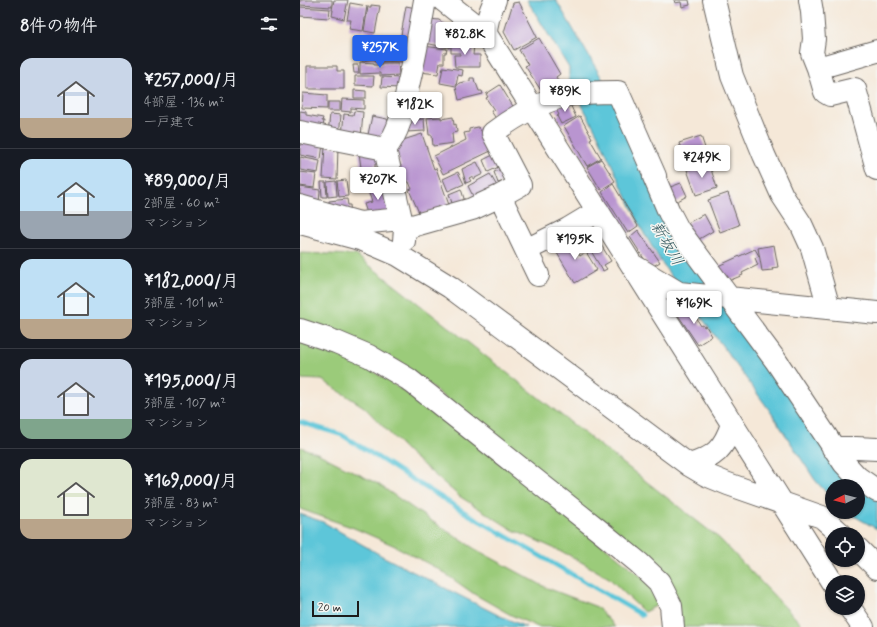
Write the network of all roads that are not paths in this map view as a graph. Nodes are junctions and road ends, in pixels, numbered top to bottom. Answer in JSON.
{"nodes":[{"id":1,"x":425,"y":0,"type":"edge"},
{"id":2,"x":443,"y":0,"type":"edge"},
{"id":3,"x":495,"y":0,"type":"edge"},
{"id":4,"x":714,"y":0,"type":"edge"},
{"id":5,"x":810,"y":0,"type":"edge"},
{"id":6,"x":486,"y":34,"type":"junction"},
{"id":7,"x":877,"y":51,"type":"edge"},
{"id":8,"x":818,"y":68,"type":"junction"},
{"id":9,"x":533,"y":108,"type":"junction"},
{"id":10,"x":300,"y":132,"type":"edge"},
{"id":11,"x":385,"y":149,"type":"junction"},
{"id":12,"x":877,"y":169,"type":"edge"},
{"id":13,"x":500,"y":196,"type":"junction"},
{"id":14,"x":300,"y":206,"type":"edge"},
{"id":15,"x":598,"y":211,"type":"junction"},
{"id":16,"x":300,"y":222,"type":"edge"},
{"id":17,"x":403,"y":223,"type":"junction"},
{"id":18,"x":526,"y":250,"type":"junction"},
{"id":19,"x":398,"y":255,"type":"junction"},
{"id":20,"x":632,"y":264,"type":"junction"},
{"id":21,"x":538,"y":275,"type":"dead end"},
{"id":22,"x":730,"y":298,"type":"junction"},
{"id":23,"x":829,"y":308,"type":"junction"},
{"id":24,"x":877,"y":313,"type":"edge"},
{"id":25,"x":300,"y":330,"type":"edge"},
{"id":26,"x":732,"y":424,"type":"junction"},
{"id":27,"x":833,"y":448,"type":"junction"},
{"id":28,"x":877,"y":449,"type":"edge"},
{"id":29,"x":689,"y":465,"type":"junction"},
{"id":30,"x":877,"y":491,"type":"edge"},
{"id":31,"x":780,"y":502,"type":"junction"},
{"id":32,"x":833,"y":527,"type":"edge"},
{"id":33,"x":865,"y":556,"type":"edge"},
{"id":34,"x":877,"y":568,"type":"edge"},
{"id":35,"x":827,"y":575,"type":"edge"},
{"id":36,"x":855,"y":615,"type":"edge"},
{"id":37,"x":673,"y":627,"type":"edge"},
{"id":38,"x":864,"y":627,"type":"edge"}],
"edges":[{"from":1,"to":11,"type":"street"},
{"from":2,"to":6,"type":"street"},
{"from":3,"to":6,"type":"street"},
{"from":4,"to":23,"type":"street"},
{"from":5,"to":8,"type":"street"},
{"from":6,"to":9,"type":"street"},
{"from":7,"to":8,"type":"street"},
{"from":8,"to":12,"type":"street"},
{"from":9,"to":13,"type":"street"},
{"from":9,"to":15,"type":"street"},
{"from":9,"to":22,"type":"street"},
{"from":10,"to":11,"type":"street"},
{"from":11,"to":17,"type":"street"},
{"from":13,"to":17,"type":"street"},
{"from":13,"to":18,"type":"street"},
{"from":14,"to":17,"type":"street"},
{"from":15,"to":18,"type":"street"},
{"from":15,"to":20,"type":"street"},
{"from":16,"to":19,"type":"street"},
{"from":17,"to":19,"type":"street"},
{"from":18,"to":21,"type":"street"},
{"from":19,"to":29,"type":"street"},
{"from":20,"to":22,"type":"street"},
{"from":20,"to":26,"type":"street"},
{"from":22,"to":23,"type":"street"},
{"from":22,"to":27,"type":"street"},
{"from":23,"to":24,"type":"street"},
{"from":25,"to":37,"type":"street"},
{"from":26,"to":29,"type":"street"},
{"from":26,"to":31,"type":"street"},
{"from":27,"to":28,"type":"street"},
{"from":27,"to":30,"type":"street"},
{"from":29,"to":31,"type":"street"},
{"from":31,"to":32,"type":"street"},
{"from":31,"to":35,"type":"street"},
{"from":33,"to":34,"type":"street"},
{"from":36,"to":38,"type":"street"}]}
